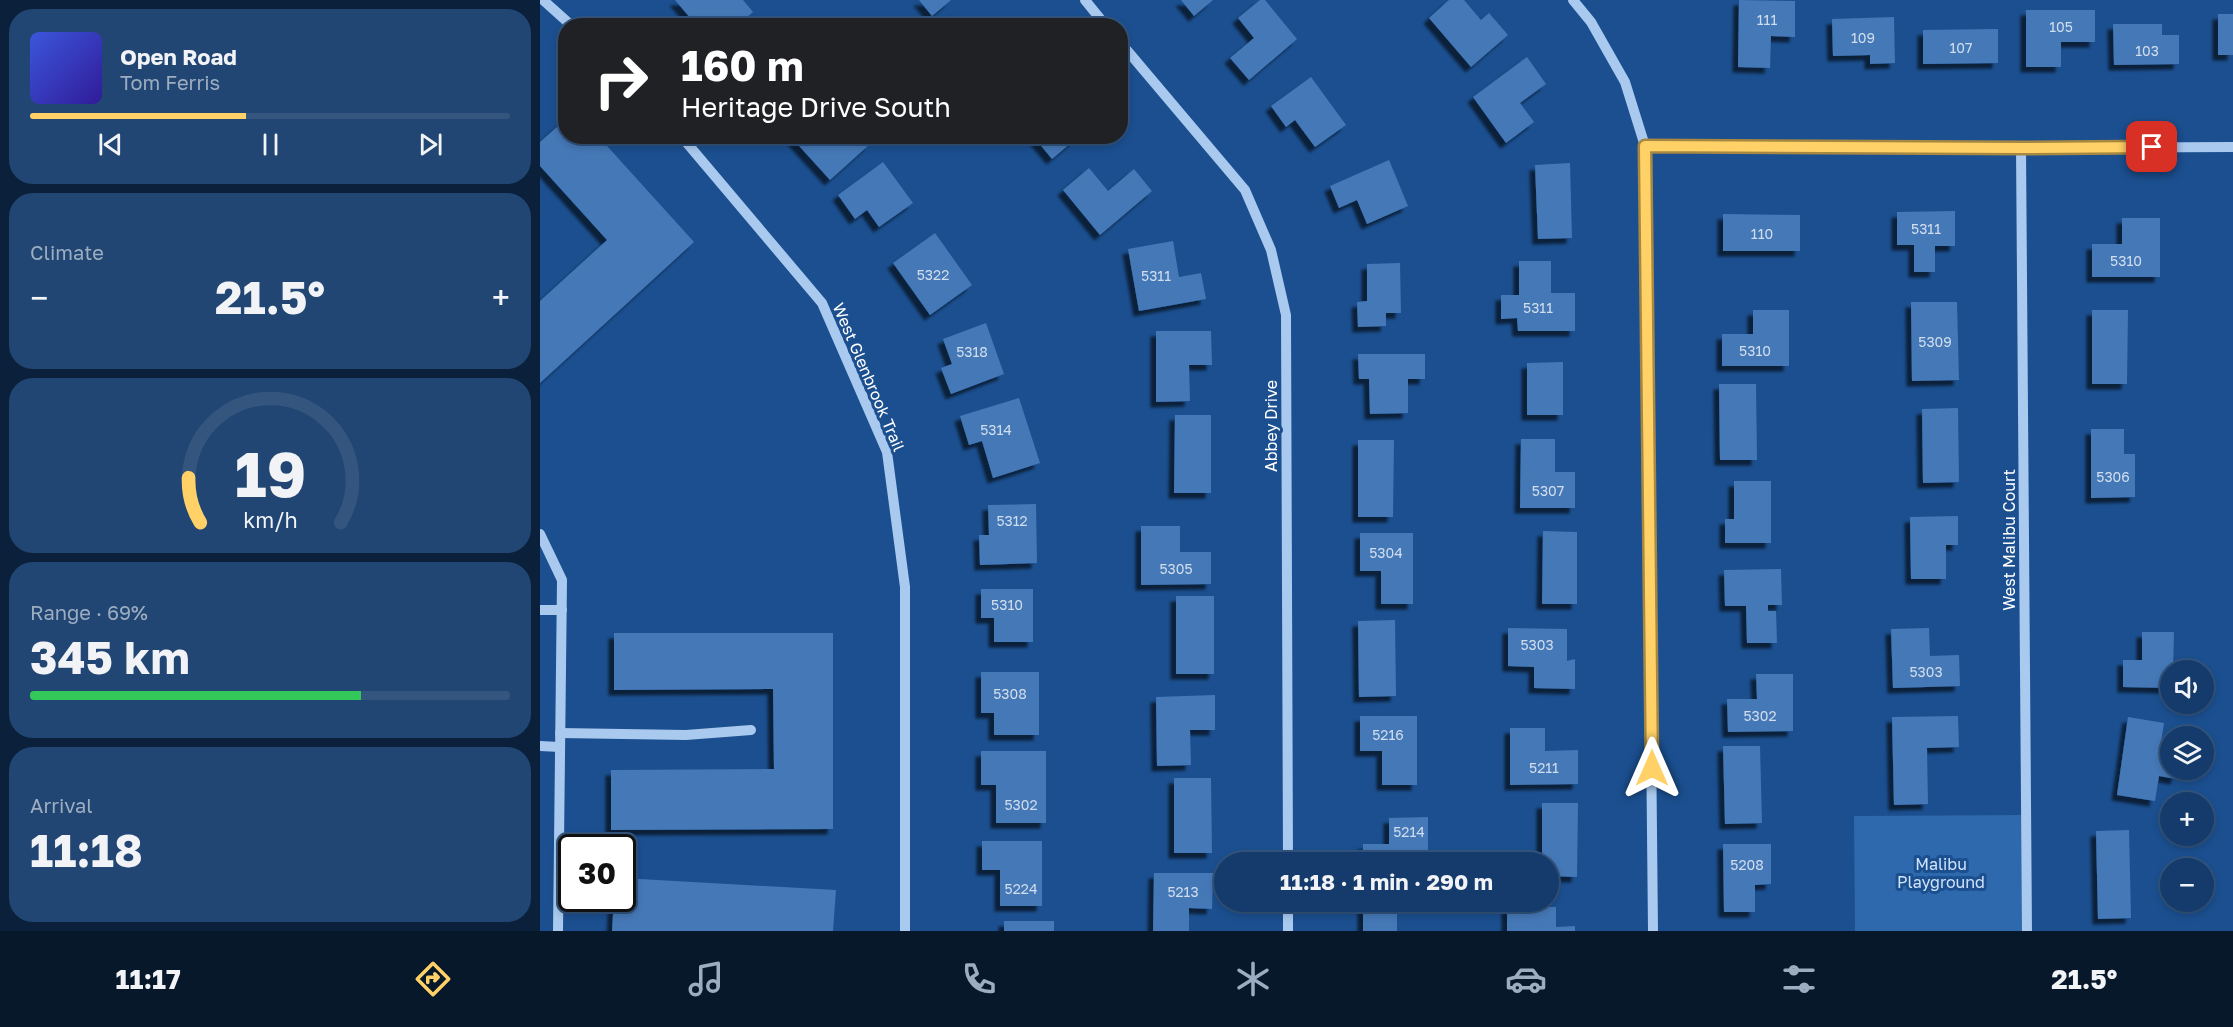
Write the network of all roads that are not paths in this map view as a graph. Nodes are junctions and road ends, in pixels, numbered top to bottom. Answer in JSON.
{"nodes":[{"id":1,"x":543,"y":0,"type":"edge"},
{"id":2,"x":1085,"y":0,"type":"edge"},
{"id":3,"x":1573,"y":0,"type":"edge"},
{"id":4,"x":563,"y":18,"type":"edge"},
{"id":5,"x":1100,"y":18,"type":"edge"},
{"id":6,"x":1128,"y":51,"type":"edge"},
{"id":7,"x":688,"y":144,"type":"edge"},
{"id":8,"x":1645,"y":146,"type":"junction"},
{"id":9,"x":2233,"y":147,"type":"edge"},
{"id":10,"x":2021,"y":148,"type":"junction"},
{"id":11,"x":540,"y":534,"type":"edge"},
{"id":12,"x":540,"y":610,"type":"edge"},
{"id":13,"x":562,"y":610,"type":"junction"},
{"id":14,"x":751,"y":730,"type":"dead end"},
{"id":15,"x":560,"y":733,"type":"junction"},
{"id":16,"x":540,"y":746,"type":"edge"},
{"id":17,"x":560,"y":747,"type":"junction"},
{"id":18,"x":1288,"y":852,"type":"edge"},
{"id":19,"x":1288,"y":912,"type":"edge"},
{"id":20,"x":558,"y":931,"type":"edge"},
{"id":21,"x":905,"y":931,"type":"edge"},
{"id":22,"x":1288,"y":931,"type":"edge"},
{"id":23,"x":1653,"y":931,"type":"edge"},
{"id":24,"x":2027,"y":931,"type":"edge"}],
"edges":[{"from":1,"to":4,"type":"street"},
{"from":2,"to":5,"type":"street"},
{"from":3,"to":8,"type":"street"},
{"from":6,"to":18,"type":"street","name":"Abbey Drive"},
{"from":7,"to":21,"type":"street","name":"West Glenbrook Trail"},
{"from":8,"to":10,"type":"street"},
{"from":8,"to":23,"type":"street"},
{"from":9,"to":10,"type":"street"},
{"from":10,"to":24,"type":"street","name":"West Malibu Court"},
{"from":11,"to":13,"type":"street"},
{"from":12,"to":13,"type":"street"},
{"from":13,"to":15,"type":"street"},
{"from":14,"to":15,"type":"street"},
{"from":15,"to":17,"type":"street"},
{"from":16,"to":17,"type":"street"},
{"from":17,"to":20,"type":"street"},
{"from":19,"to":22,"type":"street"}]}
